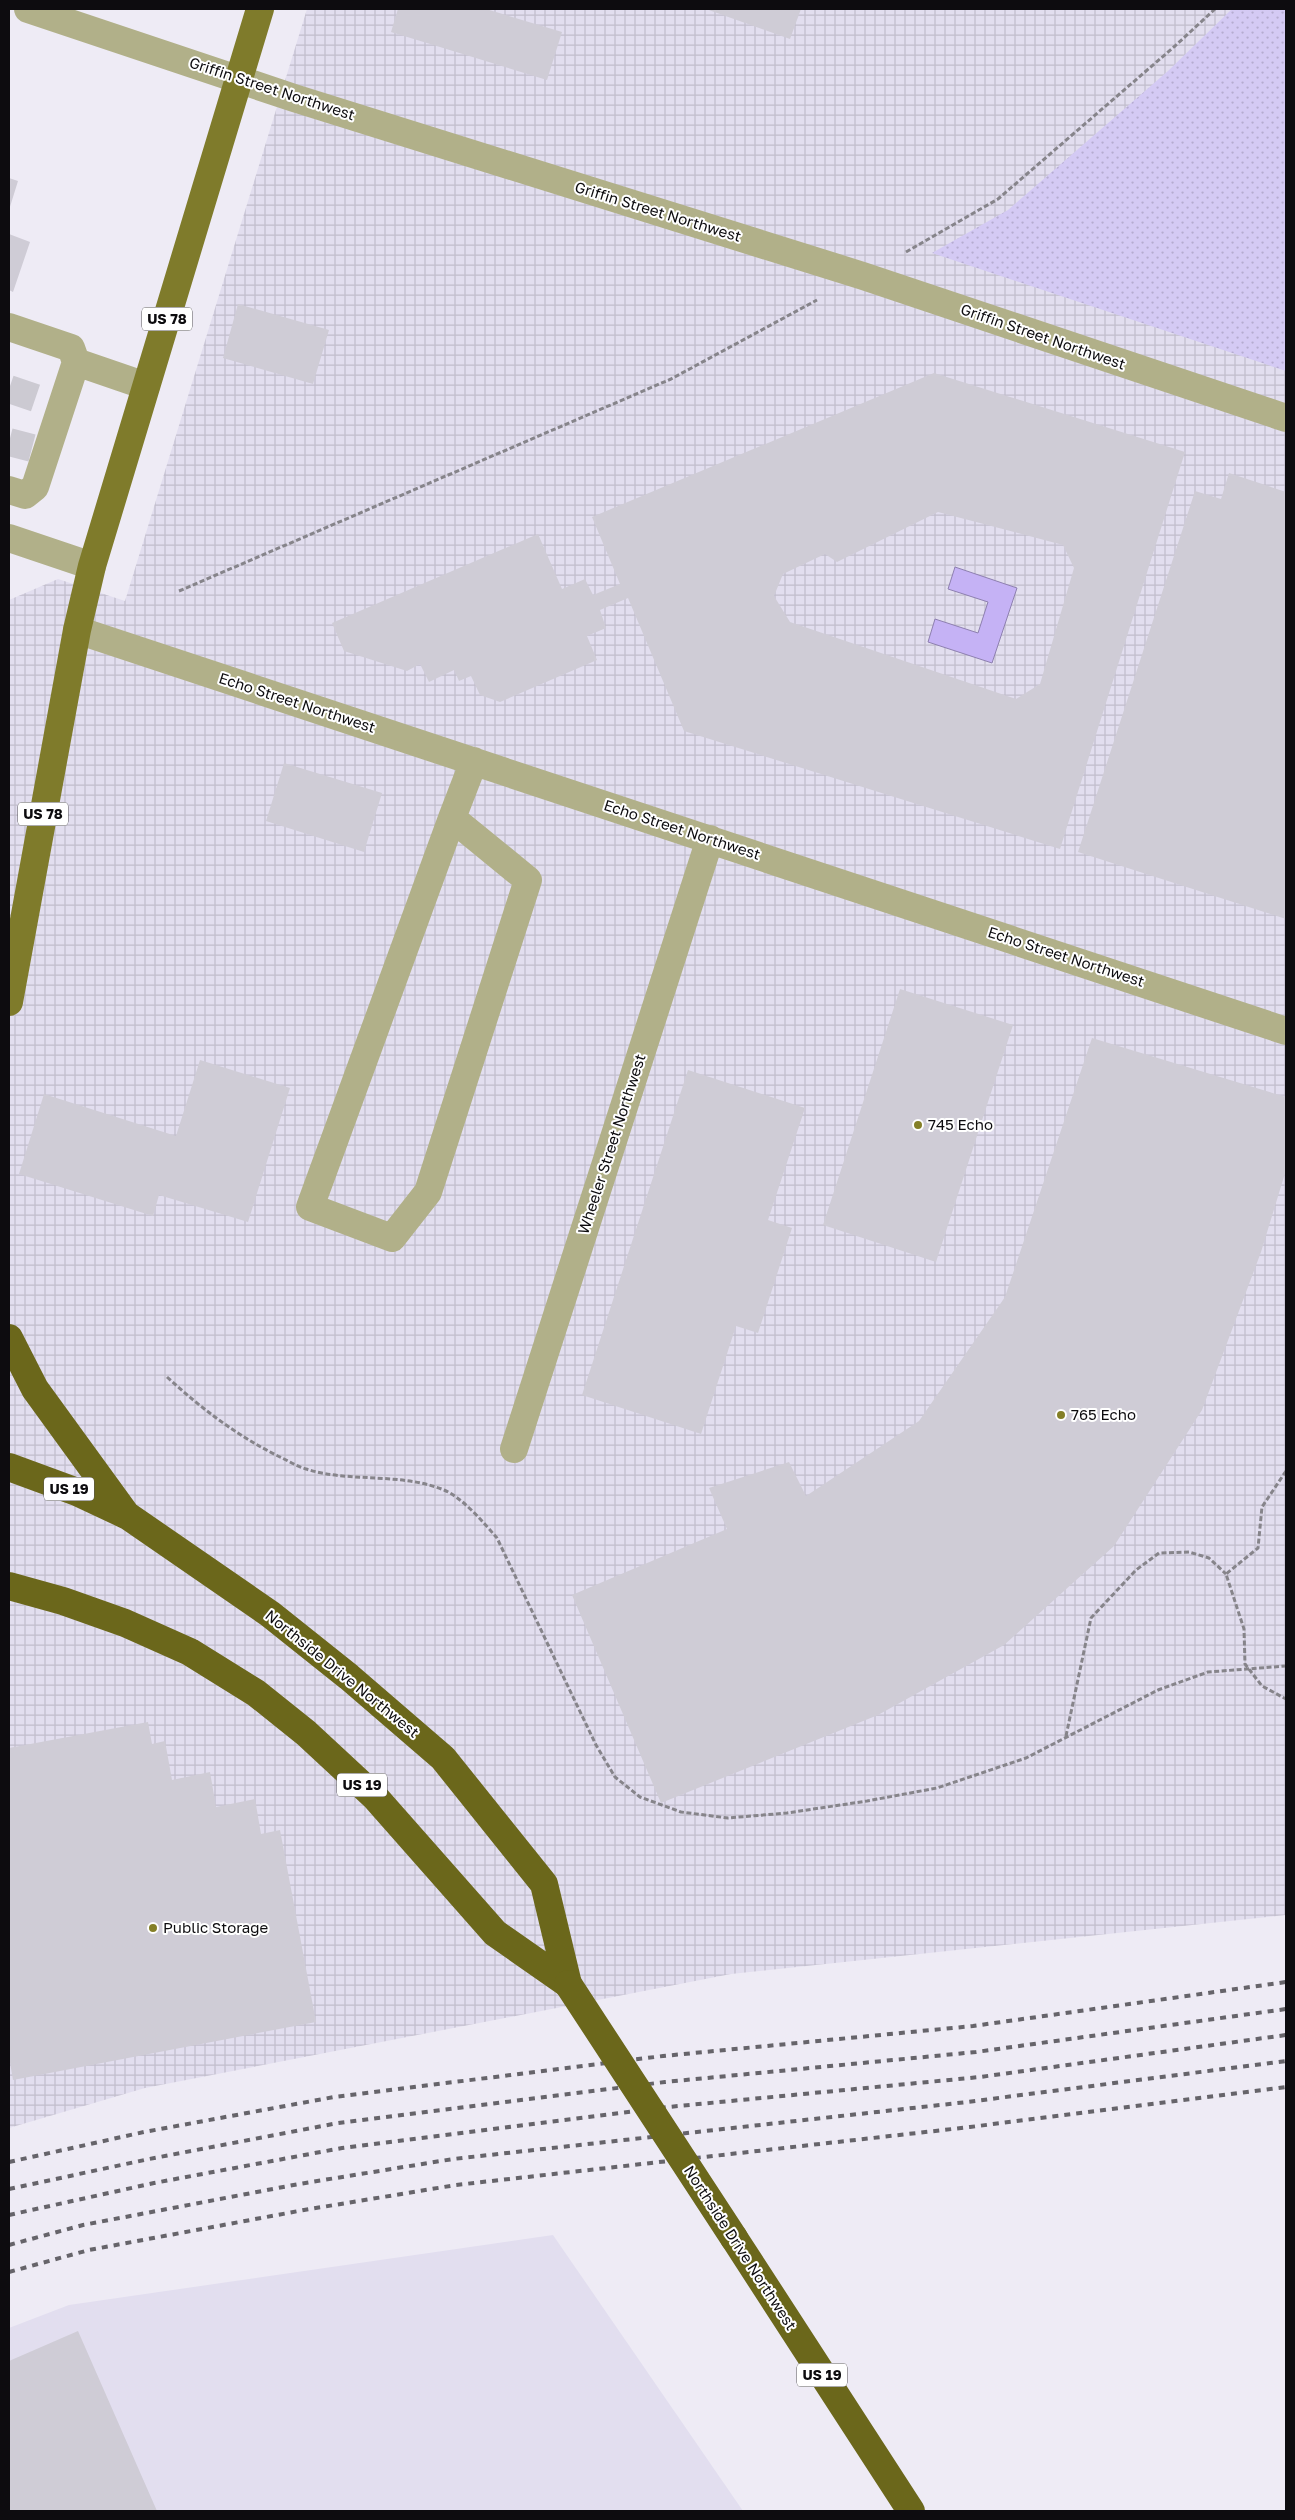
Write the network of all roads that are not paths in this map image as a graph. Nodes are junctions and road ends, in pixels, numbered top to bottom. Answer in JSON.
{"nodes":[{"id":1,"x":28,"y":9,"type":"edge"},
{"id":2,"x":260,"y":9,"type":"edge"},
{"id":3,"x":239,"y":79,"type":"junction"},
{"id":4,"x":9,"y":327,"type":"edge"},
{"id":5,"x":76,"y":362,"type":"junction"},
{"id":6,"x":146,"y":386,"type":"junction"},
{"id":7,"x":1286,"y":418,"type":"edge"},
{"id":8,"x":9,"y":490,"type":"edge"},
{"id":9,"x":9,"y":538,"type":"edge"},
{"id":10,"x":92,"y":566,"type":"junction"},
{"id":11,"x":77,"y":630,"type":"junction"},
{"id":12,"x":474,"y":761,"type":"junction"},
{"id":13,"x":452,"y":818,"type":"junction"},
{"id":14,"x":710,"y":839,"type":"junction"},
{"id":15,"x":9,"y":999,"type":"edge"},
{"id":16,"x":1286,"y":1031,"type":"edge"},
{"id":17,"x":9,"y":1338,"type":"edge"},
{"id":18,"x":514,"y":1449,"type":"dead end"},
{"id":19,"x":9,"y":1467,"type":"edge"},
{"id":20,"x":128,"y":1516,"type":"junction"},
{"id":21,"x":9,"y":1586,"type":"edge"},
{"id":22,"x":568,"y":1984,"type":"junction"},
{"id":23,"x":911,"y":2511,"type":"edge"}],
"edges":[{"from":1,"to":3,"type":"street","name":"Griffin Street Northwest"},
{"from":2,"to":3,"type":"main road","number":"US 78"},
{"from":3,"to":6,"type":"main road","number":"US 78"},
{"from":3,"to":7,"type":"street","name":"Griffin Street Northwest"},
{"from":4,"to":5,"type":"street"},
{"from":5,"to":6,"type":"street"},
{"from":5,"to":8,"type":"street"},
{"from":6,"to":10,"type":"main road","number":"US 78"},
{"from":9,"to":10,"type":"street"},
{"from":10,"to":11,"type":"main road","number":"US 78"},
{"from":11,"to":12,"type":"street","name":"Echo Street Northwest"},
{"from":11,"to":15,"type":"main road","number":"US 78"},
{"from":12,"to":13,"type":"street"},
{"from":12,"to":14,"type":"street","name":"Echo Street Northwest"},
{"from":13,"to":13,"type":"street"},
{"from":14,"to":16,"type":"street","name":"Echo Street Northwest"},
{"from":14,"to":18,"type":"street","name":"Wheeler Street Northwest"},
{"from":17,"to":20,"type":"highway"},
{"from":19,"to":20,"type":"highway","name":"Northside Drive Northwest","number":"US 19"},
{"from":20,"to":22,"type":"highway","name":"Northside Drive Northwest","number":"US 19"},
{"from":21,"to":22,"type":"highway","name":"Northside Drive Northwest","number":"US 19"},
{"from":22,"to":23,"type":"highway","name":"Northside Drive Northwest","number":"US 19","bridge":true}]}
